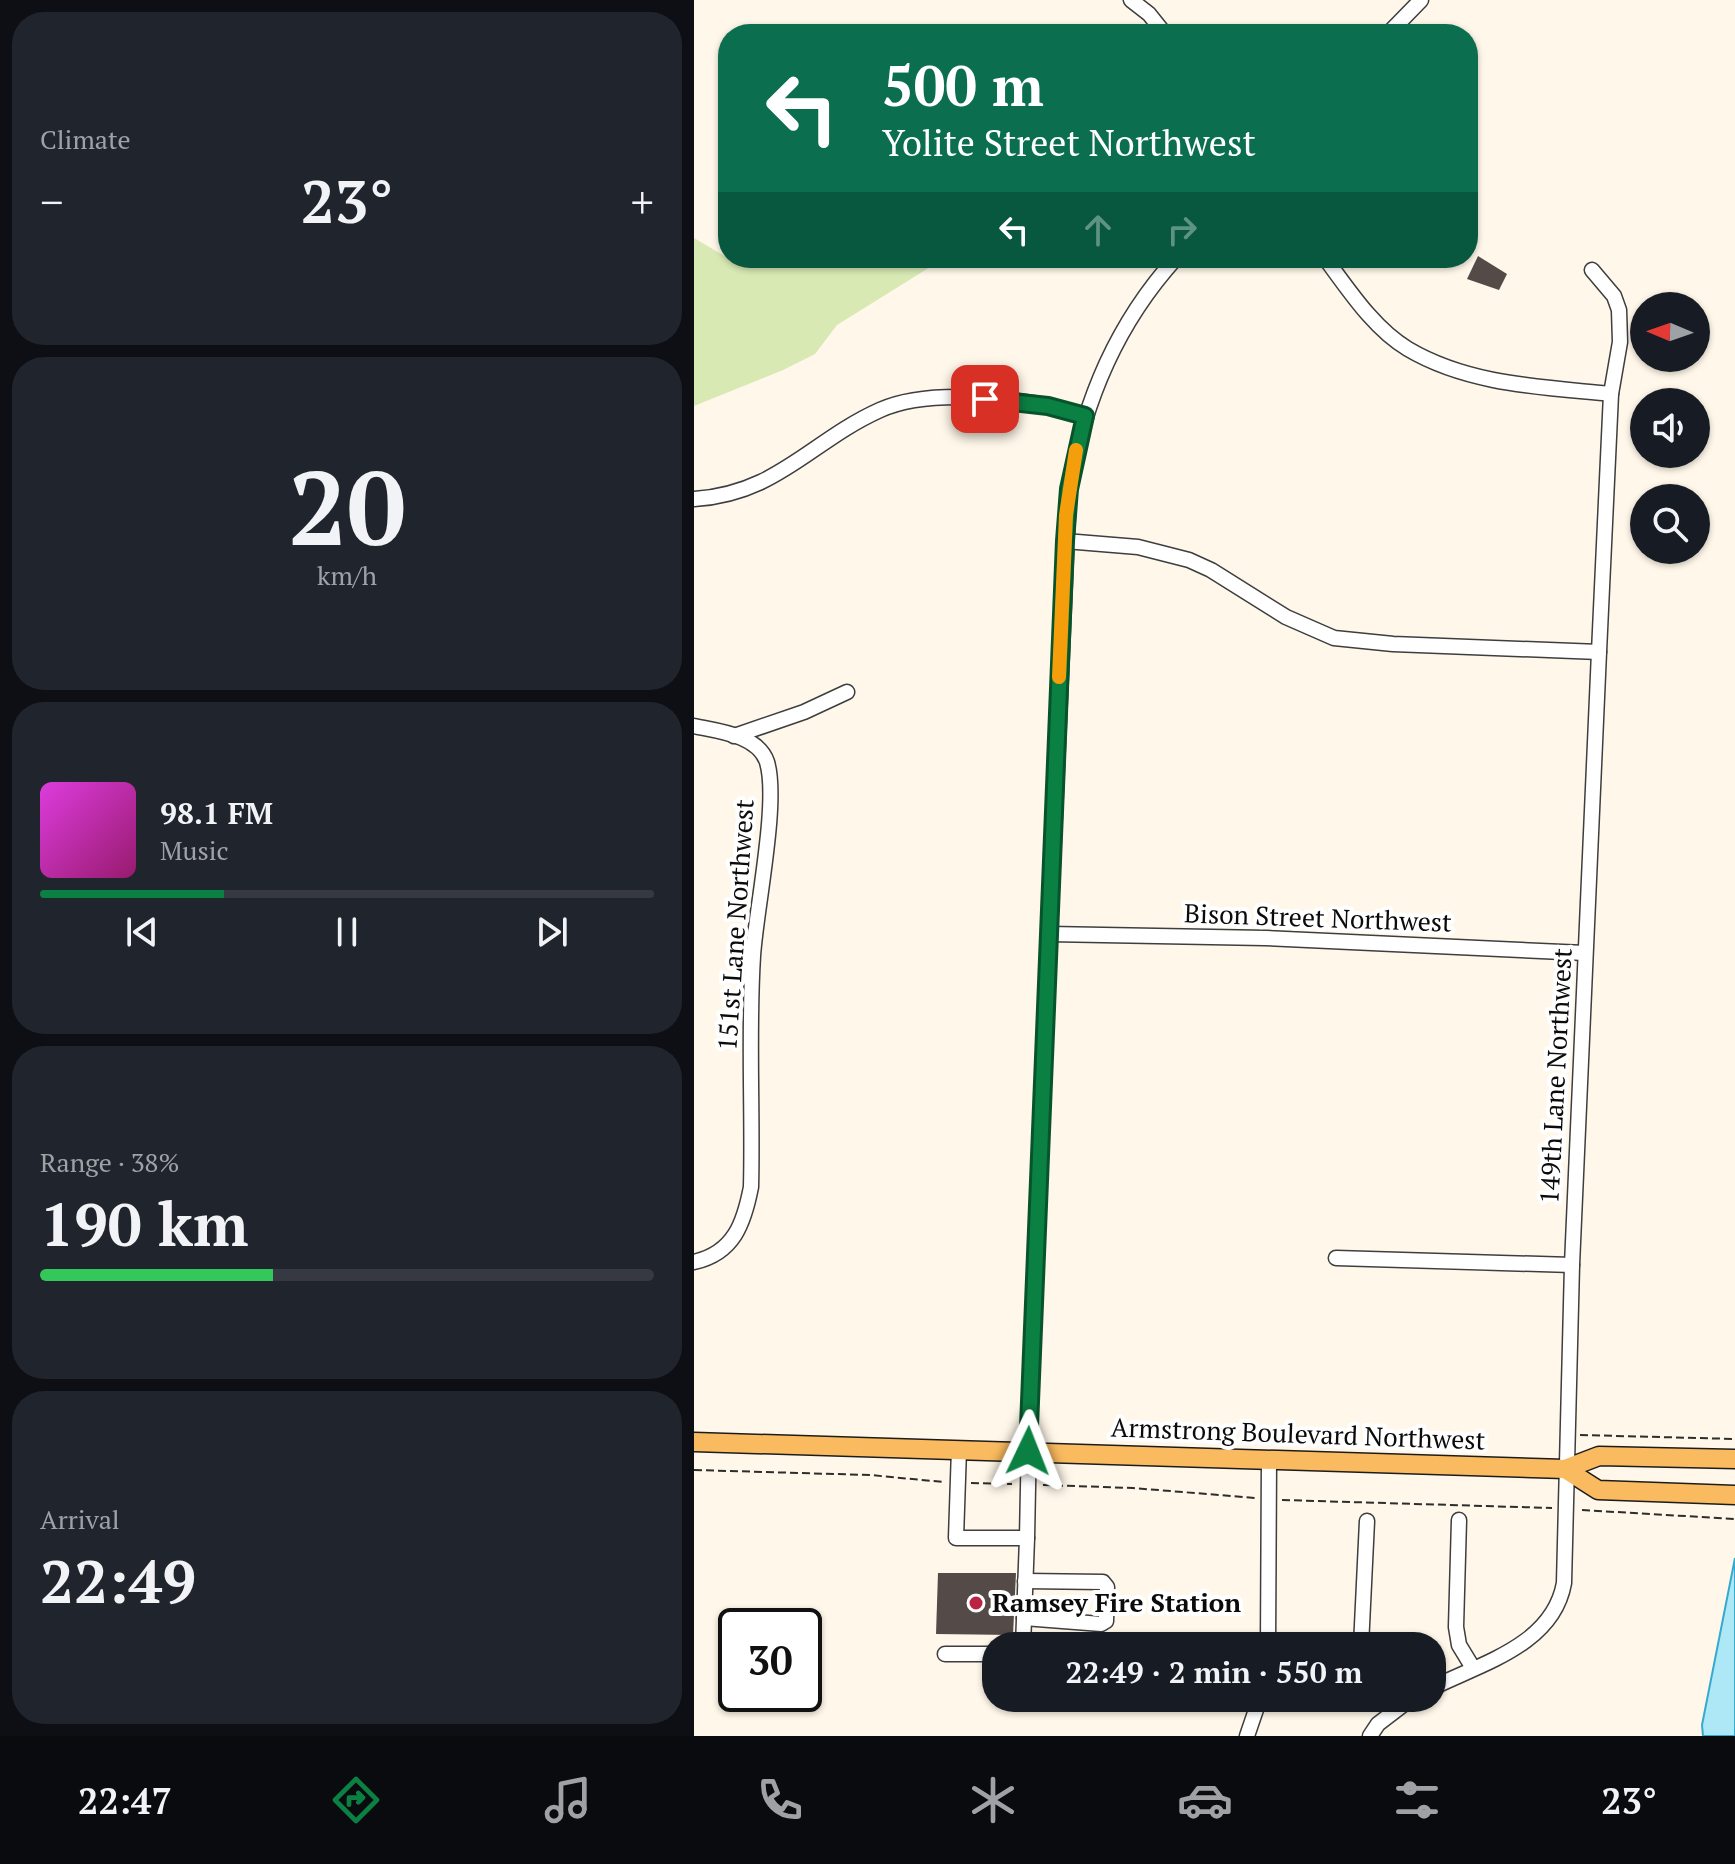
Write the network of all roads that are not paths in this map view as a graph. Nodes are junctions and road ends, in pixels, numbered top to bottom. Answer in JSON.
{"nodes":[{"id":1,"x":1131,"y":0,"type":"edge"},
{"id":2,"x":1421,"y":0,"type":"edge"},
{"id":3,"x":1157,"y":24,"type":"edge"},
{"id":4,"x":1398,"y":24,"type":"edge"},
{"id":5,"x":1168,"y":268,"type":"edge"},
{"id":6,"x":1333,"y":268,"type":"edge"},
{"id":7,"x":1592,"y":270,"type":"dead end"},
{"id":8,"x":1611,"y":394,"type":"junction"},
{"id":9,"x":1085,"y":416,"type":"junction"},
{"id":10,"x":694,"y":499,"type":"edge"},
{"id":11,"x":1065,"y":541,"type":"junction"},
{"id":12,"x":1599,"y":652,"type":"junction"},
{"id":13,"x":847,"y":692,"type":"dead end"},
{"id":14,"x":694,"y":726,"type":"edge"},
{"id":15,"x":733,"y":736,"type":"junction"},
{"id":16,"x":1049,"y":934,"type":"junction"},
{"id":17,"x":1585,"y":953,"type":"junction"},
{"id":18,"x":1336,"y":1258,"type":"dead end"},
{"id":19,"x":694,"y":1262,"type":"edge"},
{"id":20,"x":1572,"y":1265,"type":"junction"},
{"id":21,"x":694,"y":1442,"type":"edge"},
{"id":22,"x":959,"y":1449,"type":"junction"},
{"id":23,"x":1028,"y":1451,"type":"junction"},
{"id":24,"x":1269,"y":1459,"type":"junction"},
{"id":25,"x":1735,"y":1459,"type":"edge"},
{"id":26,"x":1565,"y":1469,"type":"junction"},
{"id":27,"x":1735,"y":1495,"type":"edge"},
{"id":28,"x":1459,"y":1520,"type":"dead end"},
{"id":29,"x":1367,"y":1521,"type":"dead end"},
{"id":30,"x":1027,"y":1538,"type":"junction"},
{"id":31,"x":1025,"y":1581,"type":"junction"},
{"id":32,"x":1024,"y":1618,"type":"junction"},
{"id":33,"x":1024,"y":1632,"type":"edge"},
{"id":34,"x":1268,"y":1632,"type":"edge"},
{"id":35,"x":1362,"y":1632,"type":"edge"},
{"id":36,"x":945,"y":1654,"type":"dead end"},
{"id":37,"x":982,"y":1654,"type":"edge"},
{"id":38,"x":1473,"y":1668,"type":"junction"},
{"id":39,"x":1446,"y":1681,"type":"edge"},
{"id":40,"x":1255,"y":1712,"type":"edge"},
{"id":41,"x":1393,"y":1712,"type":"edge"},
{"id":42,"x":1247,"y":1736,"type":"edge"},
{"id":43,"x":1370,"y":1736,"type":"edge"}],
"edges":[{"from":1,"to":3,"type":"street"},
{"from":2,"to":4,"type":"street"},
{"from":5,"to":9,"type":"street"},
{"from":6,"to":8,"type":"street"},
{"from":7,"to":8,"type":"street","name":"149th Lane Northwest"},
{"from":8,"to":12,"type":"street","name":"149th Lane Northwest"},
{"from":9,"to":10,"type":"street"},
{"from":9,"to":11,"type":"street"},
{"from":11,"to":12,"type":"street"},
{"from":11,"to":16,"type":"street"},
{"from":12,"to":17,"type":"street","name":"149th Lane Northwest"},
{"from":13,"to":15,"type":"street"},
{"from":14,"to":15,"type":"street"},
{"from":15,"to":19,"type":"street","name":"151st Lane Northwest"},
{"from":16,"to":17,"type":"street","name":"Bison Street Northwest"},
{"from":16,"to":23,"type":"street"},
{"from":17,"to":20,"type":"street","name":"149th Lane Northwest"},
{"from":18,"to":20,"type":"street"},
{"from":20,"to":26,"type":"street","name":"149th Lane Northwest"},
{"from":21,"to":22,"type":"main road","name":"Armstrong Boulevard Northwest"},
{"from":22,"to":23,"type":"main road","name":"Armstrong Boulevard Northwest"},
{"from":22,"to":30,"type":"street"},
{"from":23,"to":24,"type":"main road","name":"Armstrong Boulevard Northwest"},
{"from":23,"to":30,"type":"street"},
{"from":24,"to":26,"type":"main road","name":"Armstrong Boulevard Northwest"},
{"from":24,"to":34,"type":"street"},
{"from":25,"to":26,"type":"main road","name":"Armstrong Boulevard Northwest"},
{"from":26,"to":27,"type":"main road","name":"Armstrong Boulevard Northwest"},
{"from":26,"to":38,"type":"street","name":"149th Lane Northwest"},
{"from":28,"to":38,"type":"street"},
{"from":29,"to":35,"type":"street"},
{"from":30,"to":31,"type":"street"},
{"from":31,"to":32,"type":"street"},
{"from":31,"to":32,"type":"street"},
{"from":32,"to":33,"type":"street"},
{"from":36,"to":37,"type":"street"},
{"from":38,"to":39,"type":"street","name":"149th Lane Northwest"},
{"from":40,"to":42,"type":"street"},
{"from":41,"to":43,"type":"street"}]}
